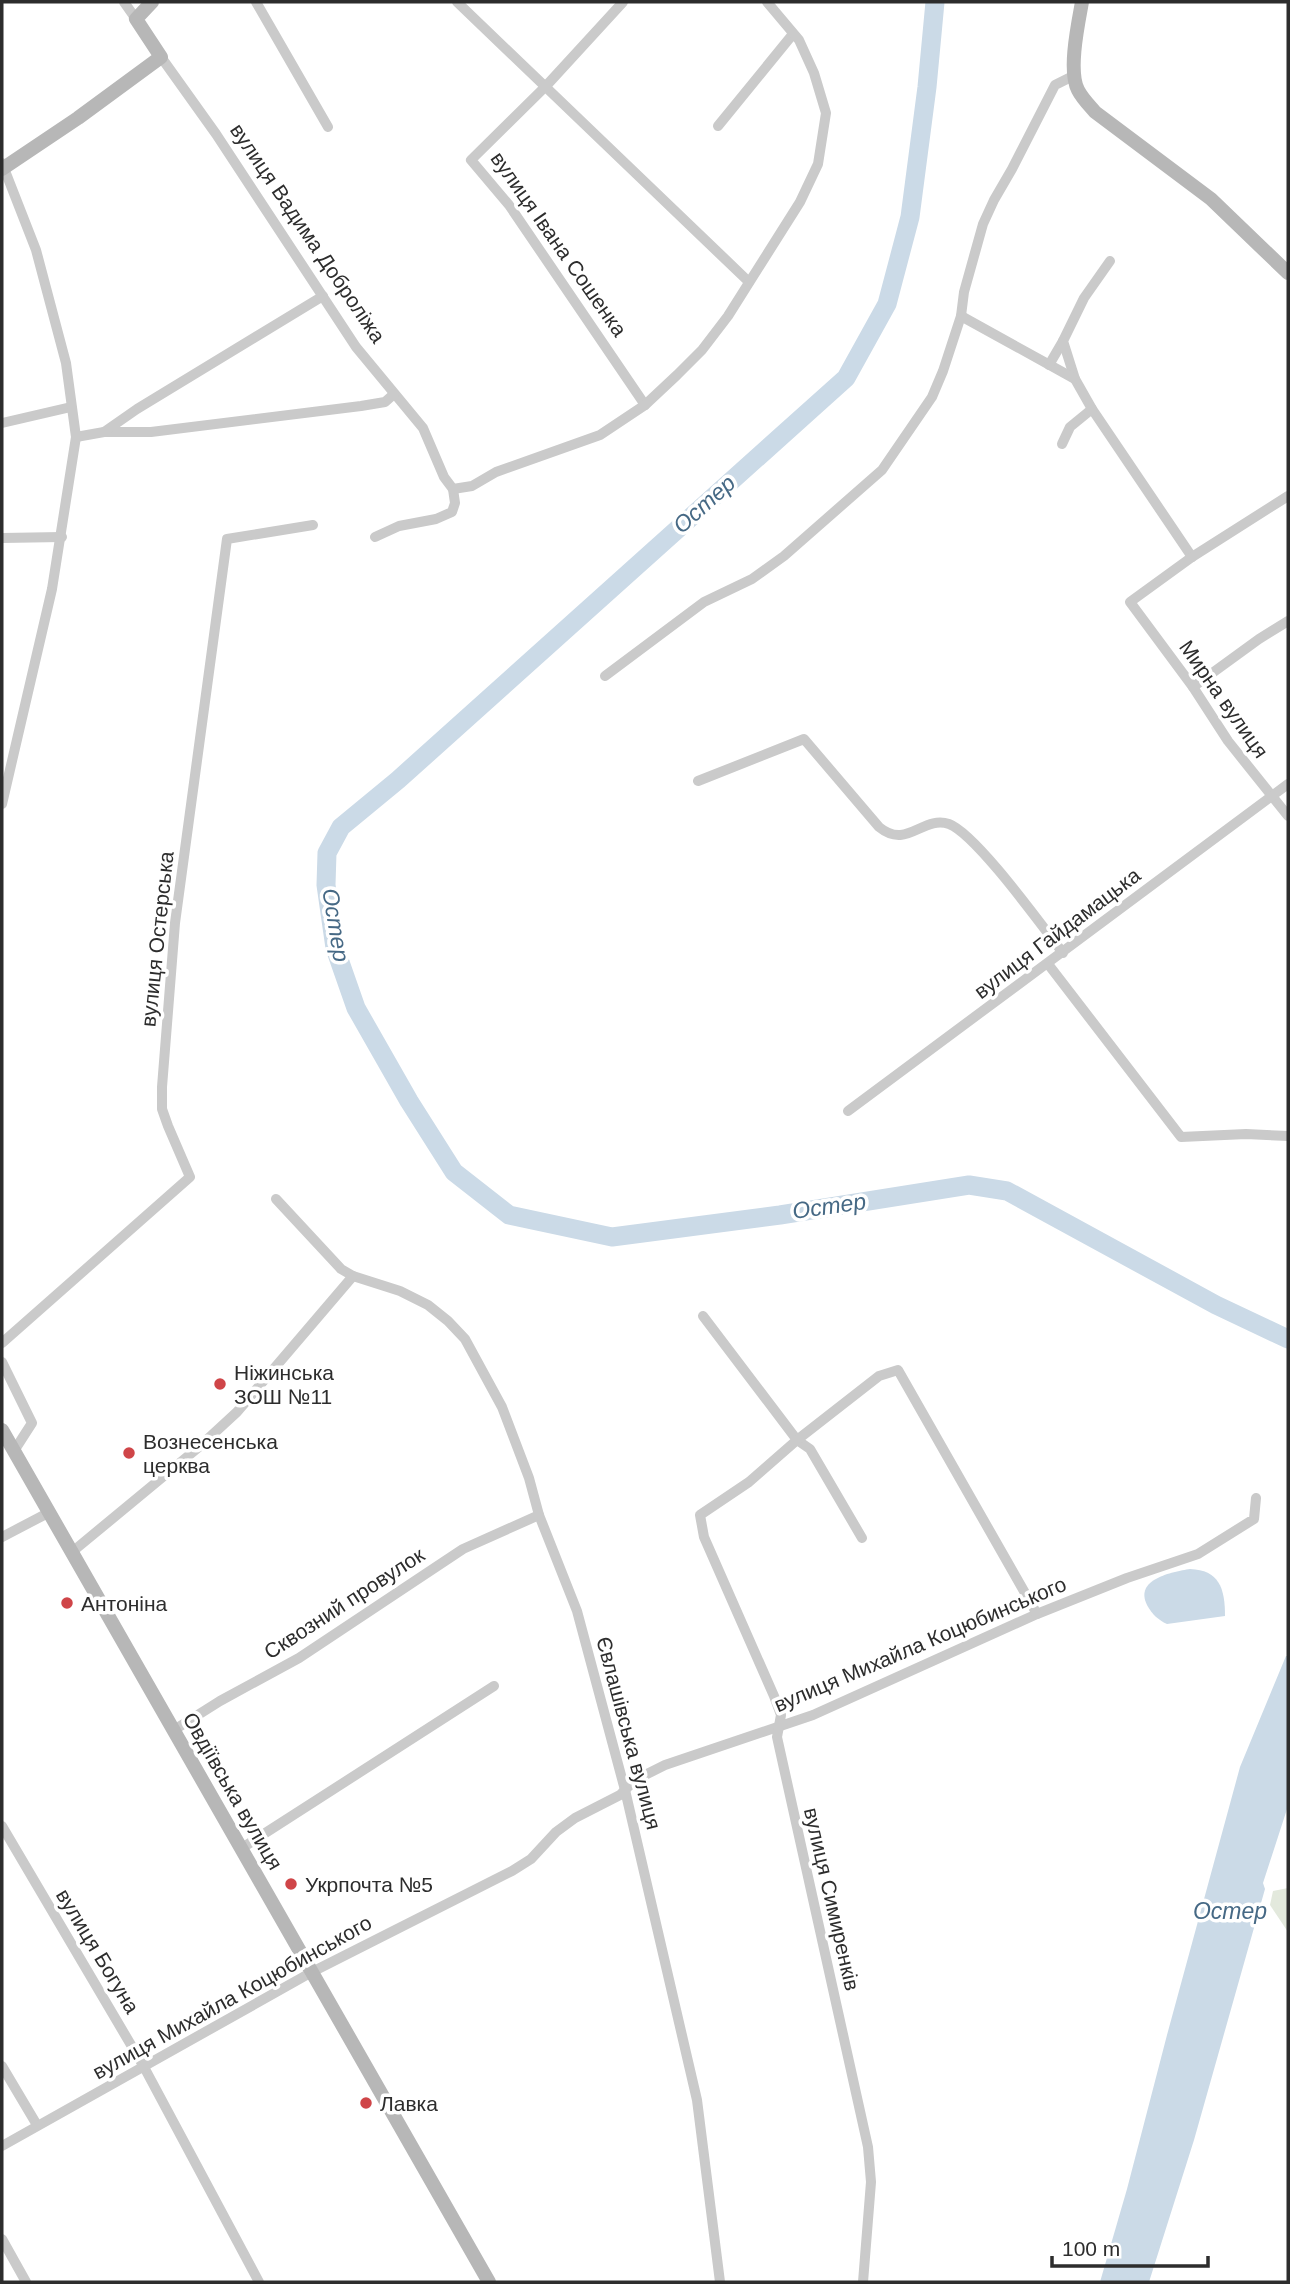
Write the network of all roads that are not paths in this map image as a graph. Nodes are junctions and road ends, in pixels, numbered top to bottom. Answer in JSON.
{"nodes":[{"id":1,"x":124,"y":2,"type":"edge"},
{"id":2,"x":152,"y":2,"type":"edge"},
{"id":3,"x":256,"y":2,"type":"edge"},
{"id":4,"x":457,"y":2,"type":"edge"},
{"id":5,"x":623,"y":2,"type":"edge"},
{"id":6,"x":767,"y":2,"type":"edge"},
{"id":7,"x":1082,"y":2,"type":"edge"},
{"id":8,"x":136,"y":19,"type":"junction"},
{"id":9,"x":793,"y":34,"type":"junction"},
{"id":10,"x":161,"y":57,"type":"junction"},
{"id":11,"x":1073,"y":76,"type":"junction"},
{"id":12,"x":546,"y":86,"type":"junction"},
{"id":13,"x":718,"y":126,"type":"dead end"},
{"id":14,"x":328,"y":127,"type":"dead end"},
{"id":15,"x":3,"y":167,"type":"edge"},
{"id":16,"x":1110,"y":261,"type":"dead end"},
{"id":17,"x":1288,"y":273,"type":"edge"},
{"id":18,"x":749,"y":282,"type":"junction"},
{"id":19,"x":323,"y":296,"type":"junction"},
{"id":20,"x":961,"y":316,"type":"junction"},
{"id":21,"x":1063,"y":341,"type":"junction"},
{"id":22,"x":1049,"y":365,"type":"junction"},
{"id":23,"x":1075,"y":379,"type":"junction"},
{"id":24,"x":394,"y":394,"type":"junction"},
{"id":25,"x":645,"y":405,"type":"junction"},
{"id":26,"x":71,"y":407,"type":"junction"},
{"id":27,"x":1093,"y":409,"type":"junction"},
{"id":28,"x":2,"y":423,"type":"edge"},
{"id":29,"x":104,"y":432,"type":"junction"},
{"id":30,"x":76,"y":437,"type":"junction"},
{"id":31,"x":1062,"y":444,"type":"dead end"},
{"id":32,"x":453,"y":489,"type":"junction"},
{"id":33,"x":1288,"y":496,"type":"edge"},
{"id":34,"x":313,"y":525,"type":"dead end"},
{"id":35,"x":62,"y":537,"type":"junction"},
{"id":36,"x":375,"y":537,"type":"dead end"},
{"id":37,"x":2,"y":538,"type":"edge"},
{"id":38,"x":1192,"y":556,"type":"junction"},
{"id":39,"x":1288,"y":621,"type":"edge"},
{"id":40,"x":605,"y":676,"type":"dead end"},
{"id":41,"x":1193,"y":687,"type":"junction"},
{"id":42,"x":698,"y":781,"type":"dead end"},
{"id":43,"x":1288,"y":785,"type":"edge"},
{"id":44,"x":1272,"y":796,"type":"junction"},
{"id":45,"x":2,"y":804,"type":"edge"},
{"id":46,"x":1288,"y":816,"type":"edge"},
{"id":47,"x":1063,"y":953,"type":"junction"},
{"id":48,"x":1048,"y":964,"type":"junction"},
{"id":49,"x":848,"y":1111,"type":"dead end"},
{"id":50,"x":1288,"y":1136,"type":"edge"},
{"id":51,"x":276,"y":1199,"type":"dead end"},
{"id":52,"x":353,"y":1276,"type":"junction"},
{"id":53,"x":703,"y":1316,"type":"dead end"},
{"id":54,"x":2,"y":1343,"type":"edge"},
{"id":55,"x":2,"y":1362,"type":"edge"},
{"id":56,"x":2,"y":1430,"type":"edge"},
{"id":57,"x":797,"y":1440,"type":"junction"},
{"id":58,"x":14,"y":1451,"type":"junction"},
{"id":59,"x":1256,"y":1497,"type":"dead end"},
{"id":60,"x":48,"y":1513,"type":"junction"},
{"id":61,"x":539,"y":1515,"type":"junction"},
{"id":62,"x":2,"y":1537,"type":"edge"},
{"id":63,"x":862,"y":1538,"type":"dead end"},
{"id":64,"x":72,"y":1552,"type":"junction"},
{"id":65,"x":1037,"y":1615,"type":"junction"},
{"id":66,"x":494,"y":1686,"type":"dead end"},
{"id":67,"x":779,"y":1726,"type":"junction"},
{"id":68,"x":174,"y":1730,"type":"junction"},
{"id":69,"x":625,"y":1790,"type":"junction"},
{"id":70,"x":2,"y":1826,"type":"edge"},
{"id":71,"x":242,"y":1848,"type":"junction"},
{"id":72,"x":312,"y":1972,"type":"junction"},
{"id":73,"x":2,"y":2066,"type":"edge"},
{"id":74,"x":144,"y":2067,"type":"junction"},
{"id":75,"x":37,"y":2126,"type":"junction"},
{"id":76,"x":2,"y":2146,"type":"edge"},
{"id":77,"x":2,"y":2239,"type":"edge"},
{"id":78,"x":26,"y":2282,"type":"edge"},
{"id":79,"x":259,"y":2282,"type":"edge"},
{"id":80,"x":489,"y":2282,"type":"edge"},
{"id":81,"x":720,"y":2282,"type":"edge"},
{"id":82,"x":863,"y":2282,"type":"edge"}],
"edges":[{"from":1,"to":8,"type":"street","name":"вулиця Вадима Доброліжа"},
{"from":2,"to":8,"type":"main road"},
{"from":3,"to":14,"type":"street"},
{"from":4,"to":12,"type":"street"},
{"from":5,"to":12,"type":"street","name":"вулиця Івана Сошенка"},
{"from":6,"to":9,"type":"street"},
{"from":7,"to":11,"type":"main road"},
{"from":8,"to":10,"type":"main road","name":"вулиця Вадима Доброліжа"},
{"from":9,"to":13,"type":"street"},
{"from":9,"to":18,"type":"street"},
{"from":10,"to":15,"type":"main road"},
{"from":10,"to":19,"type":"street","name":"вулиця Вадима Доброліжа"},
{"from":11,"to":17,"type":"main road"},
{"from":11,"to":20,"type":"street"},
{"from":12,"to":18,"type":"street"},
{"from":12,"to":25,"type":"street","name":"вулиця Івана Сошенка"},
{"from":15,"to":26,"type":"street"},
{"from":16,"to":21,"type":"street"},
{"from":18,"to":25,"type":"street"},
{"from":19,"to":24,"type":"street","name":"вулиця Вадима Доброліжа"},
{"from":19,"to":29,"type":"street"},
{"from":20,"to":22,"type":"street"},
{"from":20,"to":40,"type":"street"},
{"from":21,"to":22,"type":"street"},
{"from":21,"to":23,"type":"street"},
{"from":22,"to":23,"type":"street"},
{"from":23,"to":27,"type":"street"},
{"from":24,"to":29,"type":"street"},
{"from":24,"to":32,"type":"street","name":"вулиця Вадима Доброліжа"},
{"from":25,"to":32,"type":"street"},
{"from":26,"to":28,"type":"street"},
{"from":26,"to":30,"type":"street"},
{"from":27,"to":31,"type":"street"},
{"from":27,"to":38,"type":"street"},
{"from":29,"to":30,"type":"street"},
{"from":30,"to":35,"type":"street"},
{"from":32,"to":36,"type":"street"},
{"from":33,"to":38,"type":"street"},
{"from":34,"to":54,"type":"street","name":"вулиця Остерська"},
{"from":35,"to":37,"type":"street"},
{"from":35,"to":45,"type":"street"},
{"from":38,"to":41,"type":"street","name":"Мирна вулиця"},
{"from":39,"to":41,"type":"street"},
{"from":41,"to":44,"type":"street","name":"Мирна вулиця"},
{"from":42,"to":47,"type":"street"},
{"from":43,"to":44,"type":"street","name":"вулиця Гайдамацька"},
{"from":44,"to":46,"type":"street","name":"Мирна вулиця"},
{"from":44,"to":47,"type":"street","name":"вулиця Гайдамацька"},
{"from":47,"to":48,"type":"street","name":"вулиця Гайдамацька"},
{"from":48,"to":49,"type":"street","name":"вулиця Гайдамацька"},
{"from":48,"to":50,"type":"street"},
{"from":51,"to":52,"type":"street","name":"Євлашівська вулиця"},
{"from":52,"to":61,"type":"street","name":"Євлашівська вулиця"},
{"from":52,"to":64,"type":"street"},
{"from":53,"to":57,"type":"street"},
{"from":55,"to":58,"type":"street"},
{"from":56,"to":58,"type":"main road","name":"Овдіївська вулиця"},
{"from":57,"to":63,"type":"street"},
{"from":57,"to":65,"type":"street"},
{"from":57,"to":67,"type":"street","name":"вулиця Симиренків"},
{"from":58,"to":60,"type":"main road","name":"Овдіївська вулиця"},
{"from":59,"to":65,"type":"street","name":"вулиця Михайла Коцюбинського"},
{"from":60,"to":62,"type":"street"},
{"from":60,"to":64,"type":"main road","name":"Овдіївська вулиця"},
{"from":61,"to":68,"type":"street","name":"Сквозний провулок"},
{"from":61,"to":69,"type":"street","name":"Євлашівська вулиця"},
{"from":64,"to":68,"type":"main road","name":"Овдіївська вулиця"},
{"from":65,"to":67,"type":"street","name":"вулиця Михайла Коцюбинського"},
{"from":66,"to":71,"type":"street"},
{"from":67,"to":69,"type":"street","name":"вулиця Михайла Коцюбинського"},
{"from":67,"to":82,"type":"street","name":"вулиця Симиренків"},
{"from":68,"to":71,"type":"main road","name":"Овдіївська вулиця"},
{"from":69,"to":72,"type":"street","name":"вулиця Михайла Коцюбинського"},
{"from":69,"to":81,"type":"street","name":"Євлашівська вулиця"},
{"from":70,"to":74,"type":"street","name":"вулиця Богуна"},
{"from":71,"to":72,"type":"main road","name":"Овдіївська вулиця"},
{"from":72,"to":74,"type":"street","name":"вулиця Михайла Коцюбинського"},
{"from":72,"to":80,"type":"main road","name":"Овдіївська вулиця"},
{"from":73,"to":75,"type":"street"},
{"from":74,"to":75,"type":"street","name":"вулиця Михайла Коцюбинського"},
{"from":74,"to":79,"type":"street","name":"вулиця Богуна"},
{"from":75,"to":76,"type":"street","name":"вулиця Михайла Коцюбинського"},
{"from":77,"to":78,"type":"street"}]}
